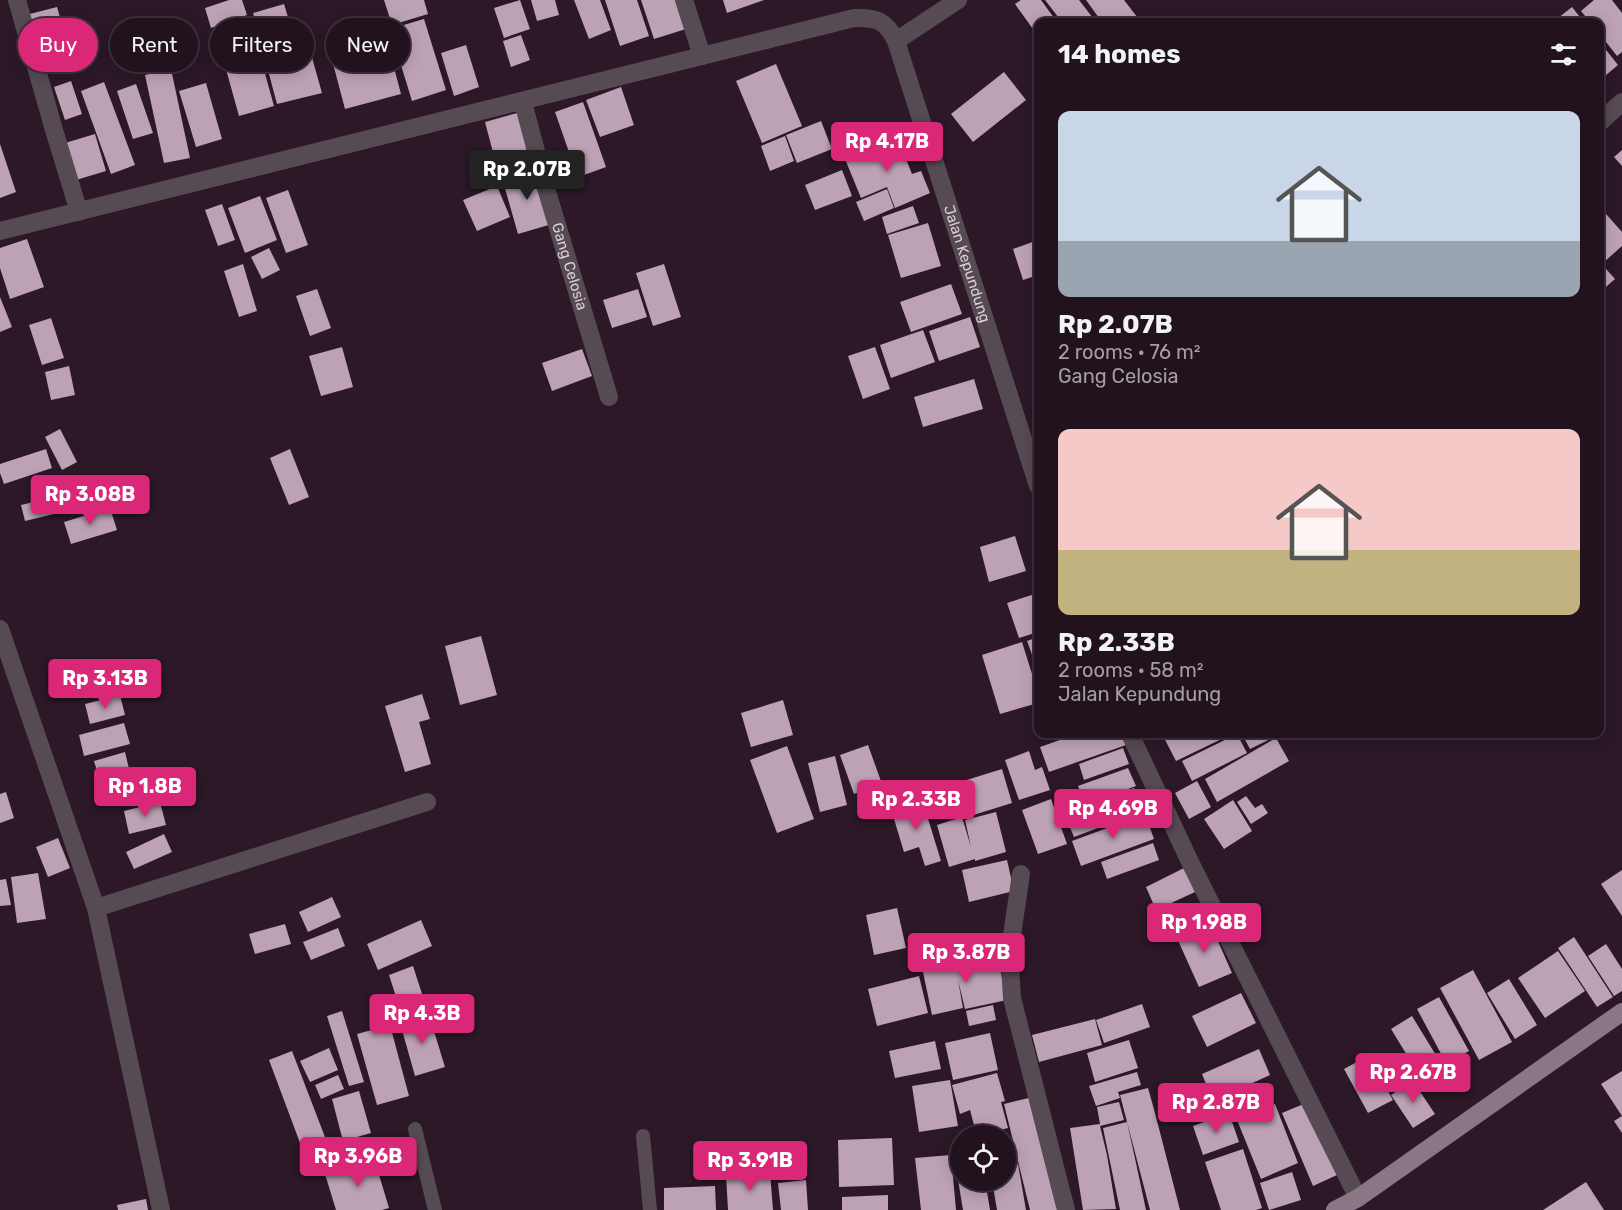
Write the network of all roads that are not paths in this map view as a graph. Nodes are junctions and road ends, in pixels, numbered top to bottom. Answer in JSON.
{"nodes":[{"id":1,"x":17,"y":0,"type":"edge"},
{"id":2,"x":684,"y":0,"type":"edge"},
{"id":3,"x":958,"y":0,"type":"edge"},
{"id":4,"x":896,"y":41,"type":"junction"},
{"id":5,"x":702,"y":56,"type":"junction"},
{"id":6,"x":523,"y":102,"type":"junction"},
{"id":7,"x":1622,"y":102,"type":"edge"},
{"id":8,"x":1604,"y":118,"type":"edge"},
{"id":9,"x":79,"y":212,"type":"junction"},
{"id":10,"x":0,"y":231,"type":"edge"},
{"id":11,"x":609,"y":397,"type":"dead end"},
{"id":12,"x":1034,"y":473,"type":"edge"},
{"id":13,"x":0,"y":628,"type":"edge"},
{"id":14,"x":1132,"y":738,"type":"edge"},
{"id":15,"x":427,"y":802,"type":"dead end"},
{"id":16,"x":1021,"y":874,"type":"dead end"},
{"id":17,"x":96,"y":908,"type":"junction"},
{"id":18,"x":1622,"y":1012,"type":"edge"},
{"id":19,"x":415,"y":1129,"type":"dead end"},
{"id":20,"x":643,"y":1136,"type":"dead end"},
{"id":21,"x":1358,"y":1198,"type":"junction"},
{"id":22,"x":161,"y":1210,"type":"edge"},
{"id":23,"x":435,"y":1210,"type":"edge"},
{"id":24,"x":650,"y":1210,"type":"edge"},
{"id":25,"x":1066,"y":1210,"type":"edge"},
{"id":26,"x":1335,"y":1210,"type":"edge"}],
"edges":[{"from":1,"to":9,"type":"street"},
{"from":2,"to":5,"type":"street"},
{"from":3,"to":4,"type":"street"},
{"from":4,"to":5,"type":"street"},
{"from":4,"to":12,"type":"street","name":"Jalan Kepundung"},
{"from":5,"to":6,"type":"street"},
{"from":6,"to":9,"type":"street"},
{"from":6,"to":11,"type":"street","name":"Gang Celosia"},
{"from":7,"to":8,"type":"street"},
{"from":9,"to":10,"type":"street"},
{"from":13,"to":17,"type":"street"},
{"from":14,"to":21,"type":"street"},
{"from":15,"to":17,"type":"street"},
{"from":16,"to":25,"type":"street"},
{"from":17,"to":22,"type":"street"},
{"from":18,"to":21,"type":"main road"},
{"from":19,"to":23,"type":"lane"},
{"from":20,"to":24,"type":"lane"},
{"from":21,"to":26,"type":"main road"}]}
